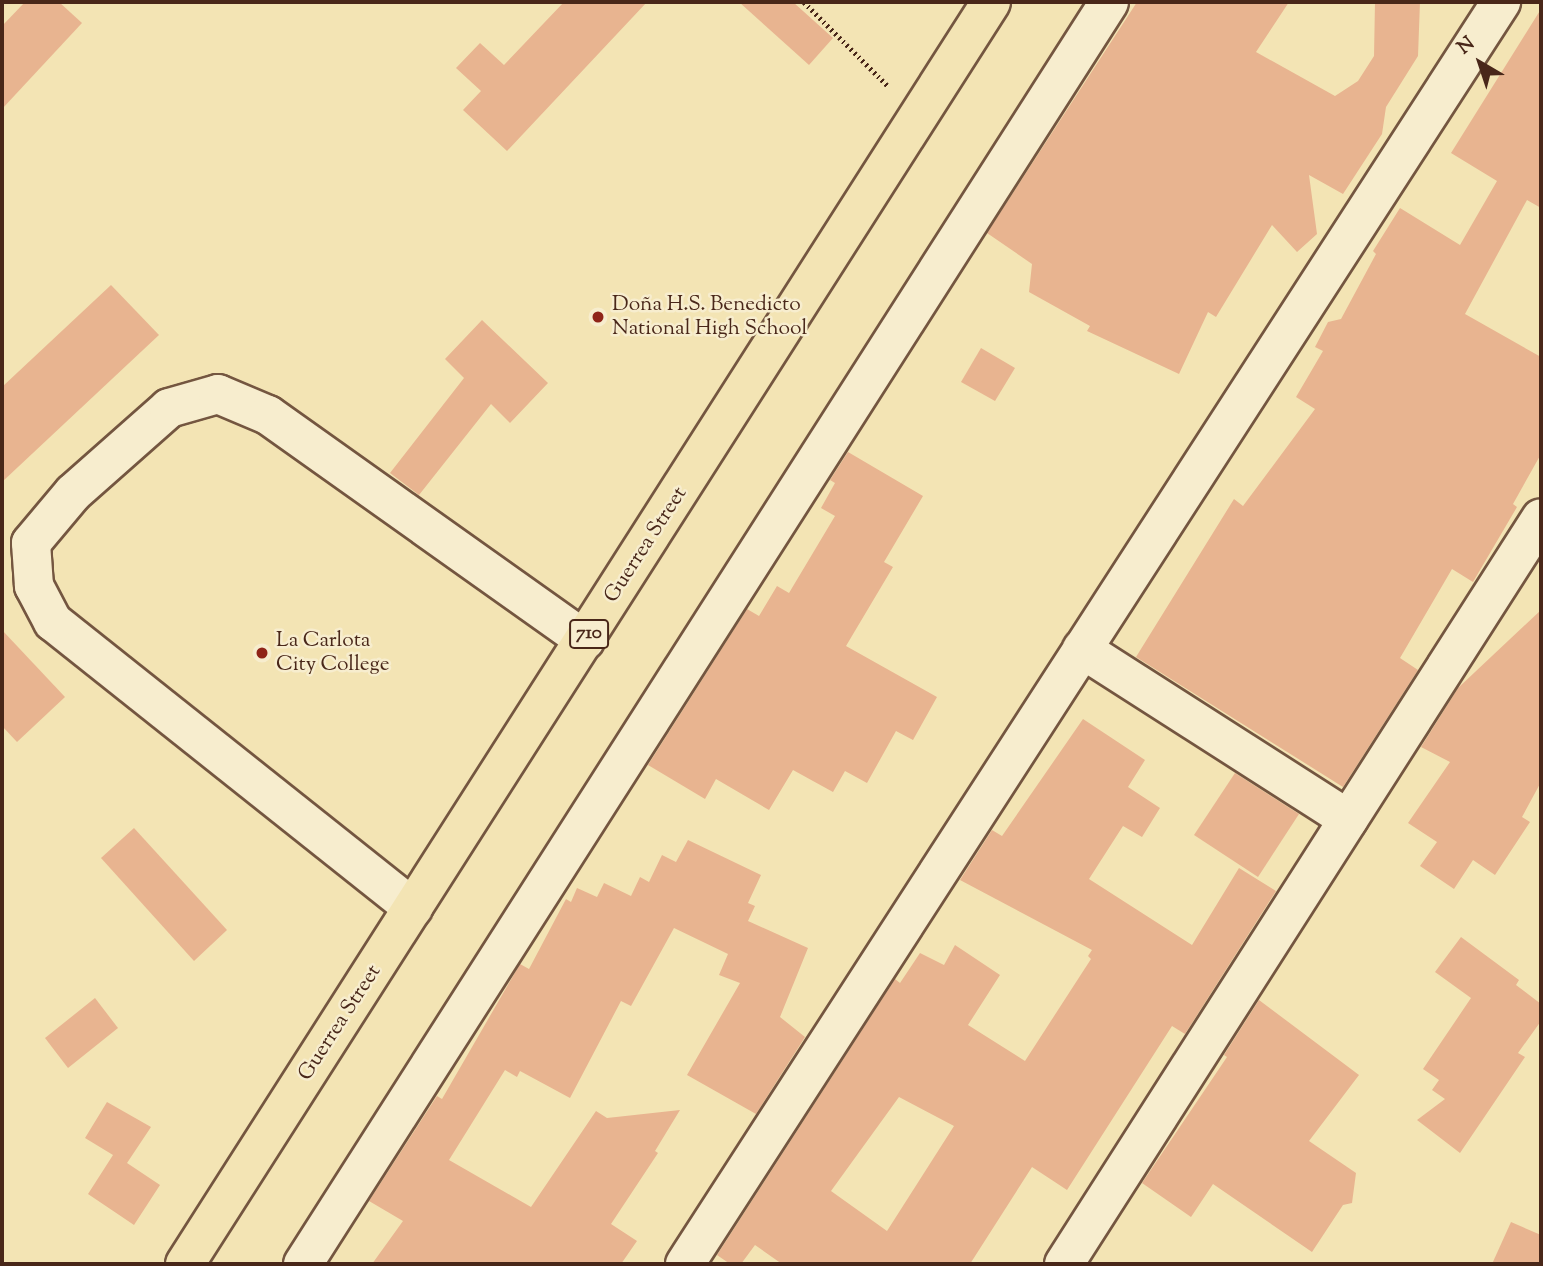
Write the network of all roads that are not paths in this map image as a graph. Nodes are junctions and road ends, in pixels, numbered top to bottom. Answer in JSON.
{"nodes":[{"id":1,"x":991,"y":2,"type":"edge"},
{"id":2,"x":1109,"y":2,"type":"edge"},
{"id":3,"x":1501,"y":2,"type":"edge"},
{"id":4,"x":1541,"y":518,"type":"edge"},
{"id":5,"x":585,"y":640,"type":"junction"},
{"id":6,"x":1082,"y":649,"type":"junction"},
{"id":7,"x":1348,"y":819,"type":"junction"},
{"id":8,"x":413,"y":908,"type":"junction"},
{"id":9,"x":185,"y":1264,"type":"edge"},
{"id":10,"x":303,"y":1264,"type":"edge"},
{"id":11,"x":685,"y":1264,"type":"edge"},
{"id":12,"x":1064,"y":1264,"type":"edge"}],
"edges":[{"from":1,"to":5,"type":"main road","name":"Guerrea Street","number":"710"},
{"from":2,"to":10,"type":"street"},
{"from":3,"to":6,"type":"street"},
{"from":4,"to":7,"type":"street"},
{"from":5,"to":8,"type":"main road","name":"Guerrea Street","number":"710"},
{"from":5,"to":8,"type":"street"},
{"from":6,"to":7,"type":"street"},
{"from":6,"to":11,"type":"street"},
{"from":7,"to":12,"type":"street"},
{"from":8,"to":9,"type":"main road","name":"Guerrea Street","number":"710"}]}
